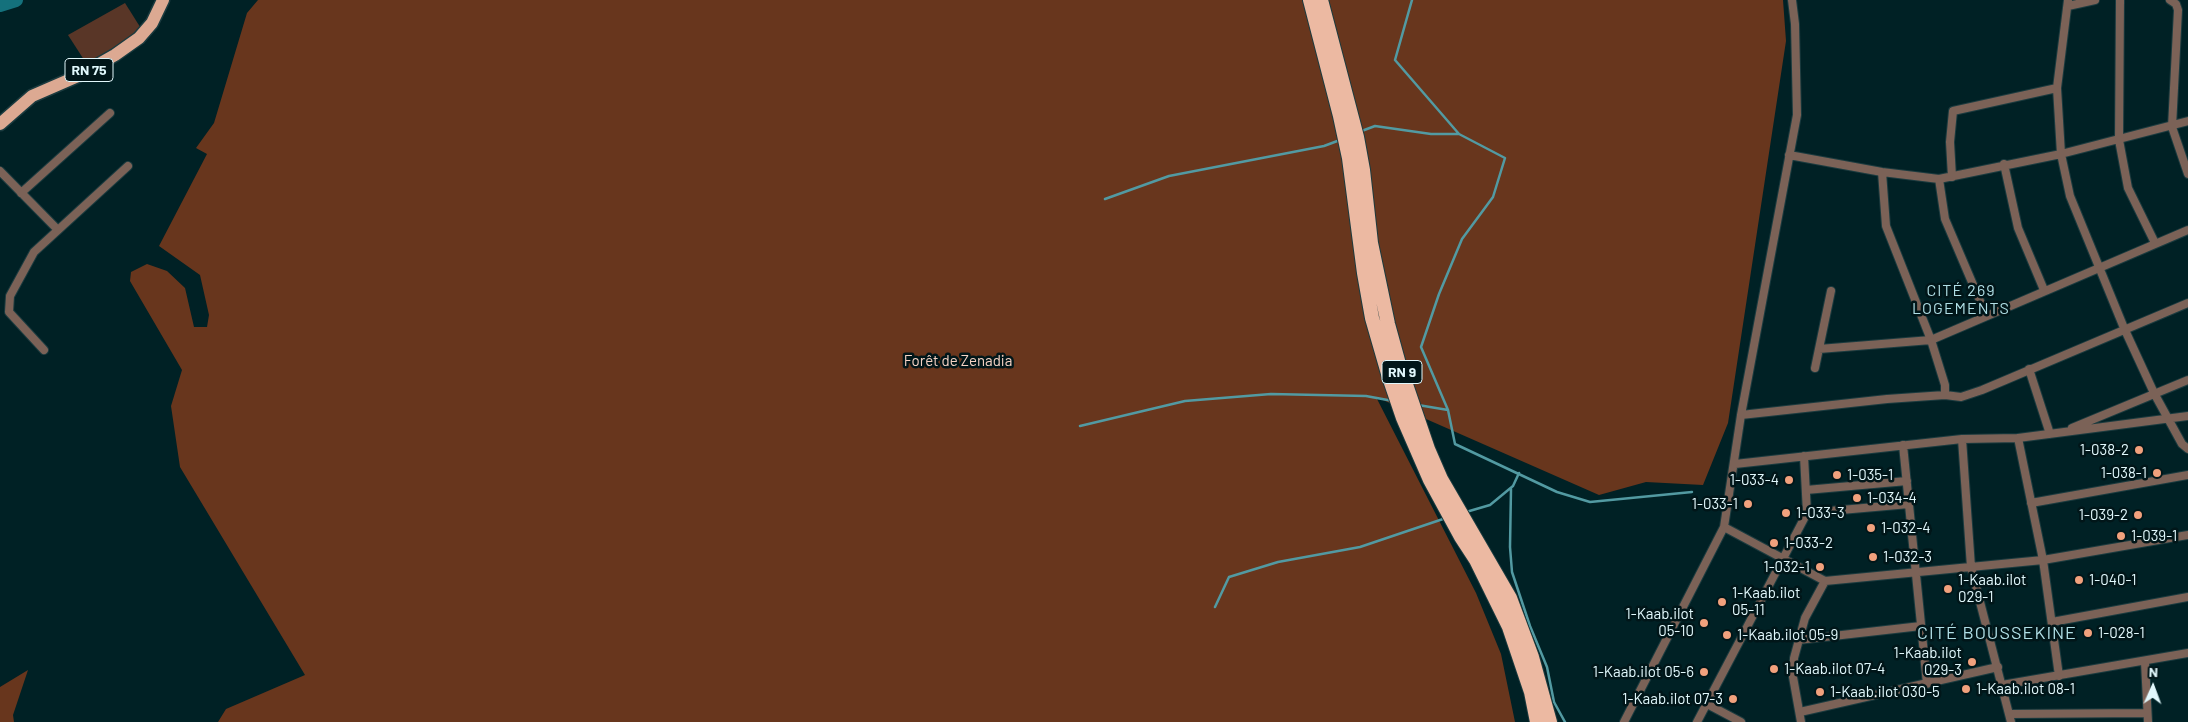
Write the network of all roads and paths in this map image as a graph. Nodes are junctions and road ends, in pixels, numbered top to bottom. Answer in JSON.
{"nodes":[{"id":1,"x":163,"y":0,"type":"edge"},
{"id":2,"x":1310,"y":0,"type":"edge"},
{"id":3,"x":1321,"y":0,"type":"edge"},
{"id":4,"x":1792,"y":0,"type":"edge"},
{"id":5,"x":2095,"y":0,"type":"edge"},
{"id":6,"x":2120,"y":0,"type":"edge"},
{"id":7,"x":2170,"y":0,"type":"edge"},
{"id":8,"x":2068,"y":3,"type":"edge"},
{"id":9,"x":2057,"y":88,"type":"junction"},
{"id":10,"x":110,"y":113,"type":"dead end"},
{"id":11,"x":2188,"y":121,"type":"edge"},
{"id":12,"x":0,"y":124,"type":"edge"},
{"id":13,"x":2172,"y":127,"type":"junction"},
{"id":14,"x":2119,"y":140,"type":"junction"},
{"id":15,"x":2062,"y":154,"type":"junction"},
{"id":16,"x":1789,"y":155,"type":"junction"},
{"id":17,"x":2004,"y":164,"type":"junction"},
{"id":18,"x":128,"y":166,"type":"dead end"},
{"id":19,"x":0,"y":171,"type":"edge"},
{"id":20,"x":1882,"y":172,"type":"junction"},
{"id":21,"x":2188,"y":174,"type":"edge"},
{"id":22,"x":1952,"y":177,"type":"junction"},
{"id":23,"x":1939,"y":179,"type":"junction"},
{"id":24,"x":21,"y":193,"type":"junction"},
{"id":25,"x":57,"y":229,"type":"junction"},
{"id":26,"x":2188,"y":230,"type":"edge"},
{"id":27,"x":2155,"y":244,"type":"junction"},
{"id":28,"x":2098,"y":267,"type":"junction"},
{"id":29,"x":2044,"y":290,"type":"junction"},
{"id":30,"x":1831,"y":291,"type":"dead end"},
{"id":31,"x":2188,"y":303,"type":"edge"},
{"id":32,"x":1986,"y":315,"type":"junction"},
{"id":33,"x":2124,"y":328,"type":"junction"},
{"id":34,"x":1931,"y":340,"type":"junction"},
{"id":35,"x":1819,"y":349,"type":"junction"},
{"id":36,"x":44,"y":350,"type":"dead end"},
{"id":37,"x":1815,"y":368,"type":"dead end"},
{"id":38,"x":2029,"y":369,"type":"junction"},
{"id":39,"x":2188,"y":380,"type":"edge"},
{"id":40,"x":2154,"y":393,"type":"junction"},
{"id":41,"x":1945,"y":396,"type":"junction"},
{"id":42,"x":1741,"y":415,"type":"junction"},
{"id":43,"x":2188,"y":416,"type":"edge"},
{"id":44,"x":2168,"y":419,"type":"junction"},
{"id":45,"x":2064,"y":432,"type":"junction"},
{"id":46,"x":2050,"y":434,"type":"junction"},
{"id":47,"x":2018,"y":438,"type":"junction"},
{"id":48,"x":1962,"y":439,"type":"junction"},
{"id":49,"x":1903,"y":445,"type":"junction"},
{"id":50,"x":2188,"y":449,"type":"edge"},
{"id":51,"x":1804,"y":456,"type":"junction"},
{"id":52,"x":1735,"y":464,"type":"junction"},
{"id":53,"x":2188,"y":475,"type":"edge"},
{"id":54,"x":1907,"y":481,"type":"junction"},
{"id":55,"x":1806,"y":490,"type":"junction"},
{"id":56,"x":2031,"y":503,"type":"junction"},
{"id":57,"x":1909,"y":504,"type":"junction"},
{"id":58,"x":1807,"y":513,"type":"junction"},
{"id":59,"x":1724,"y":527,"type":"junction"},
{"id":60,"x":2188,"y":535,"type":"edge"},
{"id":61,"x":1782,"y":558,"type":"junction"},
{"id":62,"x":2043,"y":560,"type":"junction"},
{"id":63,"x":1971,"y":567,"type":"junction"},
{"id":64,"x":1916,"y":572,"type":"junction"},
{"id":65,"x":1825,"y":581,"type":"junction"},
{"id":66,"x":2188,"y":597,"type":"edge"},
{"id":67,"x":2052,"y":622,"type":"junction"},
{"id":68,"x":1921,"y":626,"type":"junction"},
{"id":69,"x":1798,"y":640,"type":"junction"},
{"id":70,"x":2188,"y":653,"type":"edge"},
{"id":71,"x":2145,"y":662,"type":"junction"},
{"id":72,"x":1998,"y":667,"type":"junction"},
{"id":73,"x":2059,"y":676,"type":"junction"},
{"id":74,"x":1927,"y":684,"type":"junction"},
{"id":75,"x":2002,"y":685,"type":"junction"},
{"id":76,"x":1707,"y":704,"type":"junction"},
{"id":77,"x":1800,"y":712,"type":"junction"},
{"id":78,"x":2147,"y":712,"type":"junction"},
{"id":79,"x":2010,"y":718,"type":"edge"},
{"id":80,"x":1537,"y":722,"type":"edge"},
{"id":81,"x":1550,"y":722,"type":"edge"},
{"id":82,"x":1624,"y":722,"type":"edge"},
{"id":83,"x":1697,"y":722,"type":"edge"},
{"id":84,"x":1741,"y":722,"type":"edge"},
{"id":85,"x":1802,"y":722,"type":"edge"},
{"id":86,"x":2148,"y":722,"type":"edge"}],
"edges":[{"from":1,"to":12,"type":"main road","number":"RN 75"},
{"from":2,"to":80,"type":"highway","number":"RN 9"},
{"from":3,"to":81,"type":"highway","number":"RN 9"},
{"from":4,"to":16,"type":"street"},
{"from":5,"to":8,"type":"street"},
{"from":6,"to":14,"type":"street"},
{"from":7,"to":13,"type":"street"},
{"from":8,"to":9,"type":"street"},
{"from":9,"to":15,"type":"street"},
{"from":9,"to":22,"type":"street"},
{"from":10,"to":24,"type":"street"},
{"from":11,"to":13,"type":"street"},
{"from":13,"to":14,"type":"street"},
{"from":13,"to":21,"type":"street"},
{"from":14,"to":15,"type":"street"},
{"from":14,"to":27,"type":"street"},
{"from":15,"to":17,"type":"street"},
{"from":15,"to":28,"type":"street"},
{"from":16,"to":20,"type":"street"},
{"from":16,"to":42,"type":"street"},
{"from":17,"to":22,"type":"street"},
{"from":17,"to":29,"type":"street"},
{"from":18,"to":25,"type":"street"},
{"from":19,"to":24,"type":"street"},
{"from":20,"to":23,"type":"street"},
{"from":20,"to":34,"type":"street"},
{"from":22,"to":23,"type":"street"},
{"from":23,"to":32,"type":"street"},
{"from":24,"to":25,"type":"street"},
{"from":25,"to":36,"type":"street"},
{"from":26,"to":27,"type":"street"},
{"from":27,"to":28,"type":"street"},
{"from":28,"to":29,"type":"street"},
{"from":28,"to":33,"type":"street"},
{"from":29,"to":32,"type":"street"},
{"from":30,"to":35,"type":"street"},
{"from":31,"to":33,"type":"street"},
{"from":32,"to":34,"type":"street"},
{"from":33,"to":38,"type":"street"},
{"from":33,"to":40,"type":"street"},
{"from":34,"to":35,"type":"street"},
{"from":34,"to":41,"type":"street"},
{"from":35,"to":37,"type":"street"},
{"from":38,"to":41,"type":"street"},
{"from":38,"to":46,"type":"street"},
{"from":39,"to":40,"type":"street"},
{"from":40,"to":44,"type":"street"},
{"from":40,"to":45,"type":"street"},
{"from":41,"to":42,"type":"street"},
{"from":42,"to":52,"type":"street"},
{"from":43,"to":44,"type":"street"},
{"from":44,"to":45,"type":"street"},
{"from":44,"to":50,"type":"street"},
{"from":45,"to":46,"type":"street"},
{"from":46,"to":47,"type":"street"},
{"from":47,"to":48,"type":"street"},
{"from":47,"to":56,"type":"street"},
{"from":48,"to":49,"type":"street"},
{"from":48,"to":63,"type":"street"},
{"from":49,"to":51,"type":"street"},
{"from":49,"to":54,"type":"street"},
{"from":51,"to":52,"type":"street"},
{"from":51,"to":55,"type":"street"},
{"from":52,"to":59,"type":"street"},
{"from":53,"to":56,"type":"street"},
{"from":54,"to":55,"type":"street"},
{"from":54,"to":57,"type":"street"},
{"from":55,"to":58,"type":"street"},
{"from":56,"to":62,"type":"street"},
{"from":57,"to":58,"type":"street"},
{"from":57,"to":64,"type":"street"},
{"from":58,"to":61,"type":"street"},
{"from":59,"to":61,"type":"street"},
{"from":59,"to":82,"type":"street"},
{"from":60,"to":62,"type":"street"},
{"from":61,"to":65,"type":"street"},
{"from":61,"to":76,"type":"street"},
{"from":62,"to":63,"type":"street"},
{"from":62,"to":67,"type":"street"},
{"from":63,"to":64,"type":"street"},
{"from":63,"to":72,"type":"street"},
{"from":64,"to":65,"type":"street"},
{"from":64,"to":68,"type":"street"},
{"from":65,"to":69,"type":"street"},
{"from":66,"to":67,"type":"street"},
{"from":67,"to":73,"type":"street"},
{"from":68,"to":69,"type":"street"},
{"from":68,"to":74,"type":"street"},
{"from":69,"to":77,"type":"street"},
{"from":70,"to":71,"type":"street"},
{"from":71,"to":73,"type":"street"},
{"from":71,"to":78,"type":"street"},
{"from":72,"to":74,"type":"street"},
{"from":72,"to":75,"type":"street"},
{"from":73,"to":75,"type":"street"},
{"from":74,"to":77,"type":"street"},
{"from":75,"to":79,"type":"street"},
{"from":76,"to":83,"type":"street"},
{"from":76,"to":84,"type":"street"},
{"from":77,"to":85,"type":"street"},
{"from":78,"to":79,"type":"street"},
{"from":78,"to":86,"type":"street"}]}
